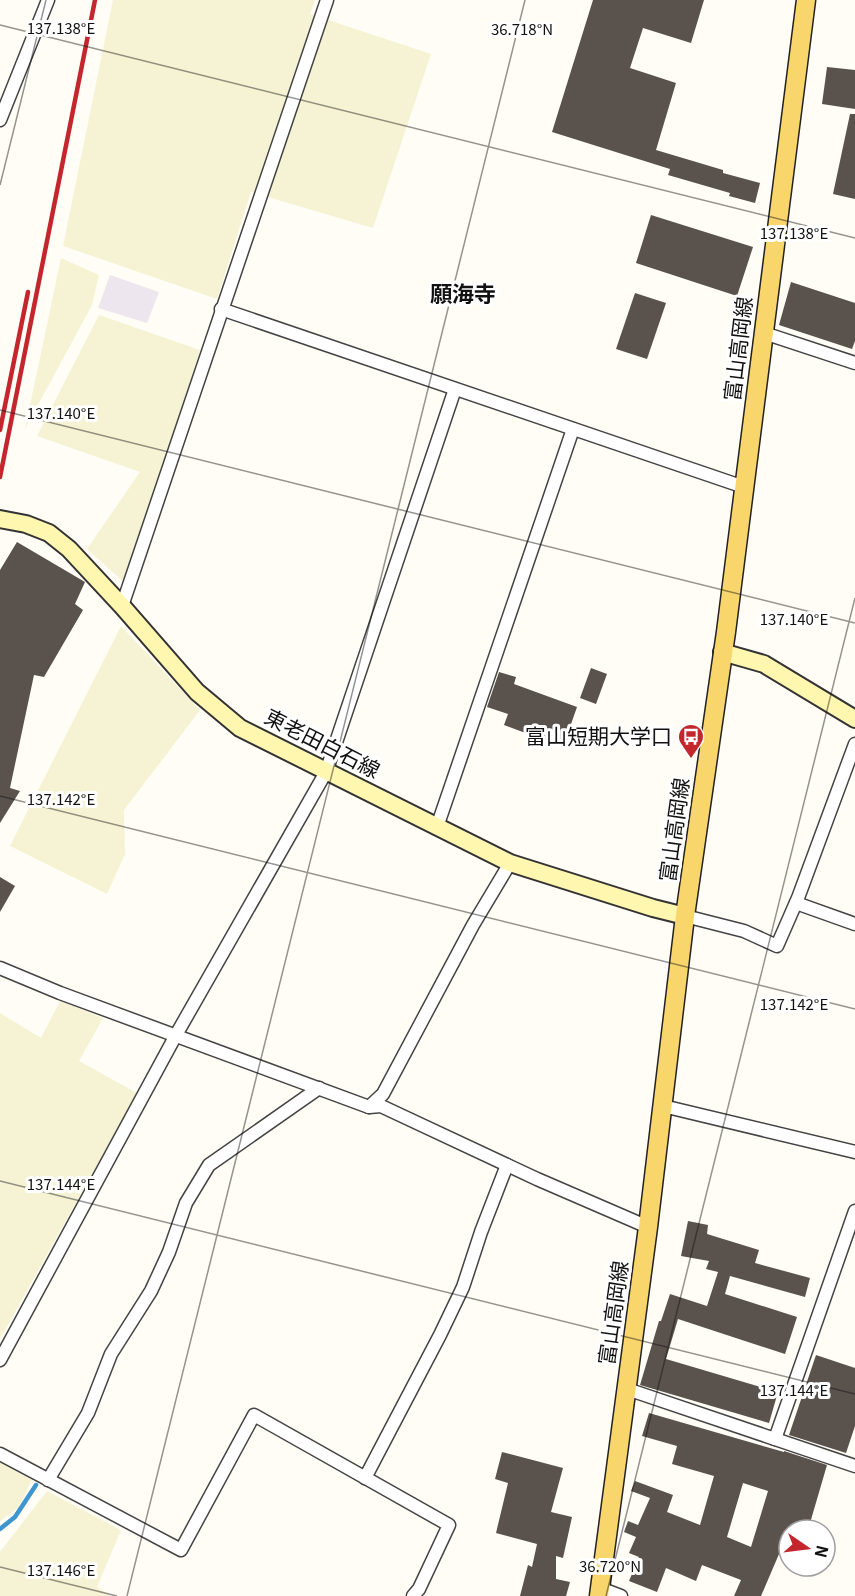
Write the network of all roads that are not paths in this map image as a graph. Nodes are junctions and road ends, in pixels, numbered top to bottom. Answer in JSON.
{"nodes":[{"id":1,"x":48,"y":0,"type":"edge"},
{"id":2,"x":327,"y":0,"type":"edge"},
{"id":3,"x":806,"y":0,"type":"edge"},
{"id":4,"x":0,"y":120,"type":"edge"},
{"id":5,"x":221,"y":309,"type":"junction"},
{"id":6,"x":764,"y":333,"type":"junction"},
{"id":7,"x":855,"y":363,"type":"edge"},
{"id":8,"x":455,"y":389,"type":"junction"},
{"id":9,"x":573,"y":429,"type":"junction"},
{"id":10,"x":744,"y":487,"type":"junction"},
{"id":11,"x":0,"y":519,"type":"edge"},
{"id":12,"x":122,"y":606,"type":"junction"},
{"id":13,"x":722,"y":652,"type":"junction"},
{"id":14,"x":855,"y":719,"type":"edge"},
{"id":15,"x":855,"y":744,"type":"edge"},
{"id":16,"x":326,"y":772,"type":"junction"},
{"id":17,"x":437,"y":827,"type":"junction"},
{"id":18,"x":510,"y":863,"type":"junction"},
{"id":19,"x":796,"y":903,"type":"junction"},
{"id":20,"x":685,"y":916,"type":"junction"},
{"id":21,"x":855,"y":924,"type":"edge"},
{"id":22,"x":0,"y":968,"type":"edge"},
{"id":23,"x":176,"y":1035,"type":"junction"},
{"id":24,"x":319,"y":1088,"type":"junction"},
{"id":25,"x":663,"y":1106,"type":"junction"},
{"id":26,"x":369,"y":1107,"type":"junction"},
{"id":27,"x":855,"y":1152,"type":"edge"},
{"id":28,"x":507,"y":1165,"type":"junction"},
{"id":29,"x":855,"y":1211,"type":"edge"},
{"id":30,"x":648,"y":1227,"type":"junction"},
{"id":31,"x":0,"y":1360,"type":"edge"},
{"id":32,"x":627,"y":1389,"type":"junction"},
{"id":33,"x":775,"y":1439,"type":"junction"},
{"id":34,"x":0,"y":1454,"type":"edge"},
{"id":35,"x":855,"y":1466,"type":"edge"},
{"id":36,"x":365,"y":1478,"type":"junction"},
{"id":37,"x":48,"y":1480,"type":"junction"},
{"id":38,"x":600,"y":1592,"type":"edge"},
{"id":39,"x":413,"y":1596,"type":"edge"},
{"id":40,"x":621,"y":1596,"type":"edge"}],
"edges":[{"from":1,"to":4,"type":"street"},
{"from":2,"to":5,"type":"street"},
{"from":3,"to":6,"type":"main road","name":"富山高岡線"},
{"from":5,"to":8,"type":"street"},
{"from":5,"to":12,"type":"street"},
{"from":6,"to":7,"type":"street"},
{"from":6,"to":10,"type":"main road","name":"富山高岡線"},
{"from":8,"to":9,"type":"street"},
{"from":8,"to":16,"type":"street"},
{"from":9,"to":10,"type":"street"},
{"from":9,"to":17,"type":"street"},
{"from":10,"to":13,"type":"main road","name":"富山高岡線"},
{"from":11,"to":12,"type":"main road","name":"東老田白石線"},
{"from":12,"to":16,"type":"main road","name":"東老田白石線"},
{"from":13,"to":14,"type":"main road"},
{"from":13,"to":20,"type":"main road","name":"富山高岡線"},
{"from":15,"to":19,"type":"street"},
{"from":16,"to":17,"type":"main road","name":"東老田白石線"},
{"from":16,"to":23,"type":"street"},
{"from":17,"to":18,"type":"main road","name":"東老田白石線"},
{"from":18,"to":20,"type":"main road","name":"東老田白石線"},
{"from":18,"to":26,"type":"street"},
{"from":19,"to":20,"type":"street"},
{"from":19,"to":21,"type":"street"},
{"from":20,"to":25,"type":"main road","name":"富山高岡線"},
{"from":22,"to":23,"type":"street"},
{"from":23,"to":24,"type":"street"},
{"from":23,"to":31,"type":"street"},
{"from":24,"to":26,"type":"street"},
{"from":24,"to":37,"type":"street"},
{"from":25,"to":27,"type":"street"},
{"from":25,"to":30,"type":"main road","name":"富山高岡線"},
{"from":26,"to":28,"type":"street"},
{"from":28,"to":30,"type":"street"},
{"from":28,"to":36,"type":"street"},
{"from":29,"to":33,"type":"street"},
{"from":30,"to":32,"type":"main road","name":"富山高岡線"},
{"from":32,"to":33,"type":"street"},
{"from":32,"to":38,"type":"main road","name":"富山高岡線"},
{"from":33,"to":35,"type":"street"},
{"from":34,"to":37,"type":"street"},
{"from":36,"to":37,"type":"street"},
{"from":36,"to":39,"type":"street"},
{"from":38,"to":40,"type":"street"}]}
